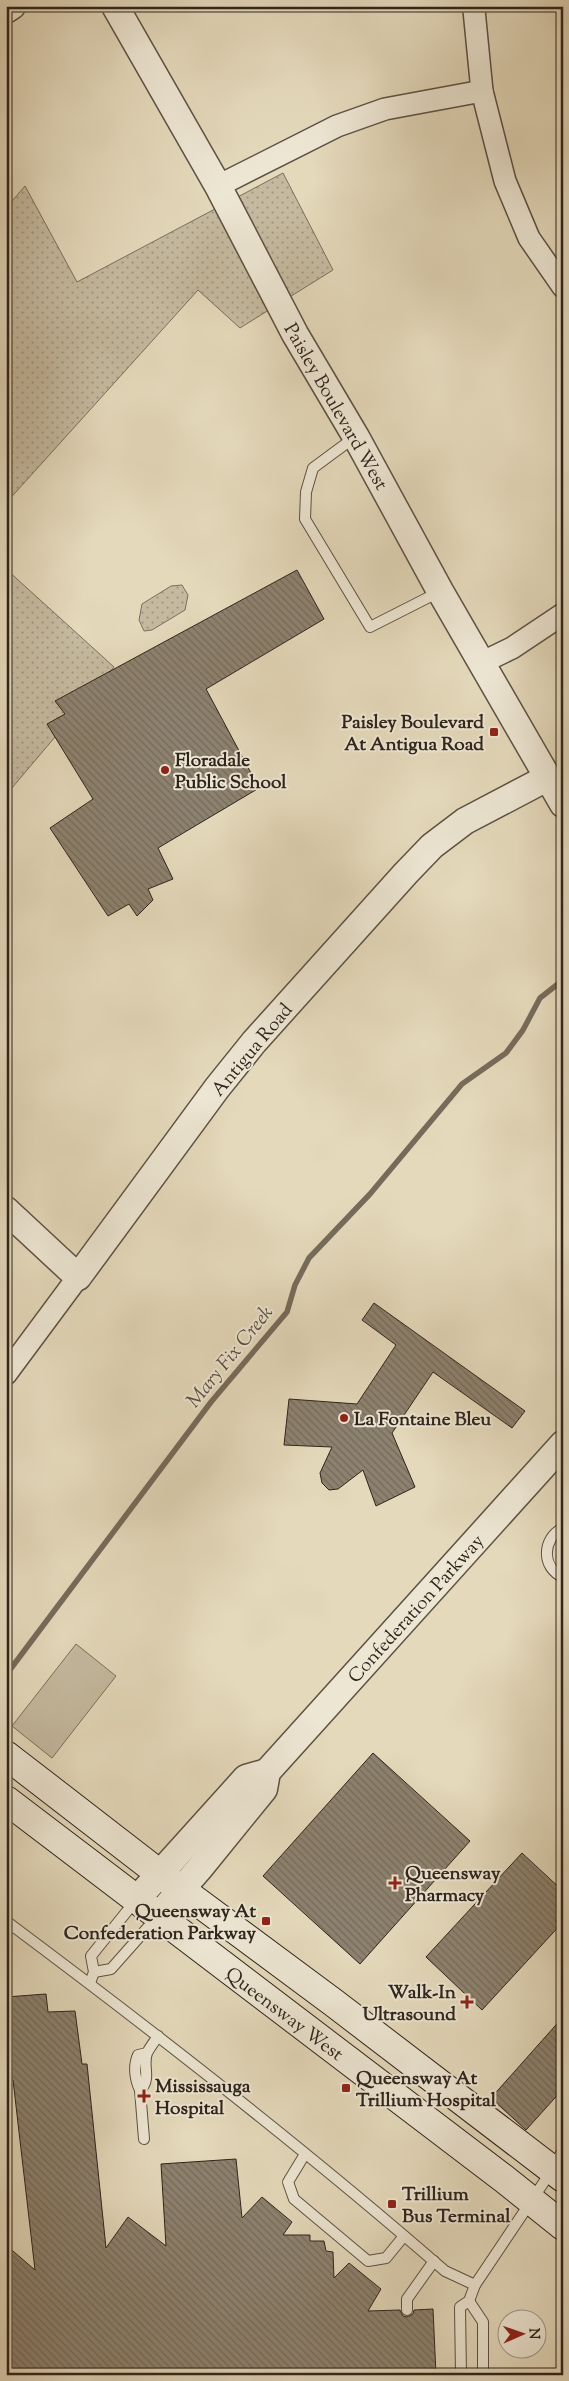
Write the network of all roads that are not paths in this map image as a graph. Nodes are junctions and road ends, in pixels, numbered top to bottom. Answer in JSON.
{"nodes":[{"id":1,"x":12,"y":6,"type":"edge"},
{"id":2,"x":115,"y":6,"type":"edge"},
{"id":3,"x":472,"y":6,"type":"edge"},
{"id":4,"x":6,"y":10,"type":"edge"},
{"id":5,"x":482,"y":91,"type":"junction"},
{"id":6,"x":218,"y":186,"type":"junction"},
{"id":7,"x":563,"y":287,"type":"edge"},
{"id":8,"x":356,"y":437,"type":"junction"},
{"id":9,"x":440,"y":591,"type":"junction"},
{"id":10,"x":563,"y":614,"type":"edge"},
{"id":11,"x":481,"y":663,"type":"junction"},
{"id":12,"x":547,"y":778,"type":"junction"},
{"id":13,"x":563,"y":804,"type":"edge"},
{"id":14,"x":6,"y":1210,"type":"edge"},
{"id":15,"x":78,"y":1277,"type":"junction"},
{"id":16,"x":6,"y":1374,"type":"edge"},
{"id":17,"x":563,"y":1444,"type":"edge"},
{"id":18,"x":563,"y":1528,"type":"edge"},
{"id":19,"x":563,"y":1577,"type":"edge"},
{"id":20,"x":6,"y":1755,"type":"edge"},
{"id":21,"x":6,"y":1800,"type":"edge"},
{"id":22,"x":171,"y":1881,"type":"junction"},
{"id":23,"x":137,"y":1899,"type":"junction"},
{"id":24,"x":158,"y":1915,"type":"junction"},
{"id":25,"x":6,"y":1922,"type":"edge"},
{"id":26,"x":94,"y":1972,"type":"junction"},
{"id":27,"x":90,"y":1983,"type":"junction"},
{"id":28,"x":158,"y":2036,"type":"junction"},
{"id":29,"x":144,"y":2139,"type":"dead end"},
{"id":30,"x":306,"y":2154,"type":"junction"},
{"id":31,"x":559,"y":2166,"type":"edge"},
{"id":32,"x":531,"y":2201,"type":"junction"},
{"id":33,"x":563,"y":2226,"type":"edge"},
{"id":34,"x":404,"y":2236,"type":"junction"},
{"id":35,"x":434,"y":2261,"type":"junction"},
{"id":36,"x":475,"y":2284,"type":"junction"},
{"id":37,"x":469,"y":2301,"type":"junction"},
{"id":38,"x":407,"y":2310,"type":"dead end"},
{"id":39,"x":461,"y":2375,"type":"edge"},
{"id":40,"x":483,"y":2375,"type":"edge"}],
"edges":[{"from":1,"to":4,"type":"street"},
{"from":2,"to":6,"type":"street","name":"Paisley Boulevard West"},
{"from":3,"to":5,"type":"street"},
{"from":5,"to":6,"type":"street"},
{"from":5,"to":7,"type":"street"},
{"from":6,"to":8,"type":"street","name":"Paisley Boulevard West"},
{"from":8,"to":9,"type":"street","name":"Paisley Boulevard West"},
{"from":8,"to":9,"type":"lane"},
{"from":9,"to":11,"type":"street","name":"Paisley Boulevard West"},
{"from":10,"to":11,"type":"street"},
{"from":11,"to":12,"type":"street","name":"Paisley Boulevard West"},
{"from":12,"to":13,"type":"street","name":"Paisley Boulevard West"},
{"from":12,"to":15,"type":"street","name":"Antigua Road"},
{"from":14,"to":15,"type":"street"},
{"from":15,"to":16,"type":"street","name":"Antigua Road"},
{"from":17,"to":22,"type":"street","name":"Confederation Parkway"},
{"from":18,"to":19,"type":"lane"},
{"from":20,"to":22,"type":"main road","name":"Queensway West"},
{"from":21,"to":23,"type":"main road","name":"Queensway West"},
{"from":22,"to":23,"type":"street","name":"Confederation Parkway"},
{"from":22,"to":24,"type":"street","name":"Confederation Parkway"},
{"from":22,"to":31,"type":"main road","name":"Queensway West"},
{"from":23,"to":24,"type":"main road","name":"Queensway West"},
{"from":23,"to":26,"type":"lane"},
{"from":24,"to":26,"type":"lane"},
{"from":24,"to":32,"type":"main road","name":"Queensway West"},
{"from":25,"to":27,"type":"lane"},
{"from":26,"to":27,"type":"lane"},
{"from":27,"to":28,"type":"lane"},
{"from":28,"to":29,"type":"lane"},
{"from":28,"to":30,"type":"lane"},
{"from":30,"to":34,"type":"lane"},
{"from":30,"to":34,"type":"lane"},
{"from":31,"to":32,"type":"lane"},
{"from":32,"to":33,"type":"main road","name":"Queensway West"},
{"from":32,"to":36,"type":"lane"},
{"from":34,"to":35,"type":"lane"},
{"from":35,"to":36,"type":"lane"},
{"from":35,"to":38,"type":"lane"},
{"from":36,"to":37,"type":"lane"},
{"from":37,"to":39,"type":"lane"},
{"from":37,"to":40,"type":"lane"}]}
